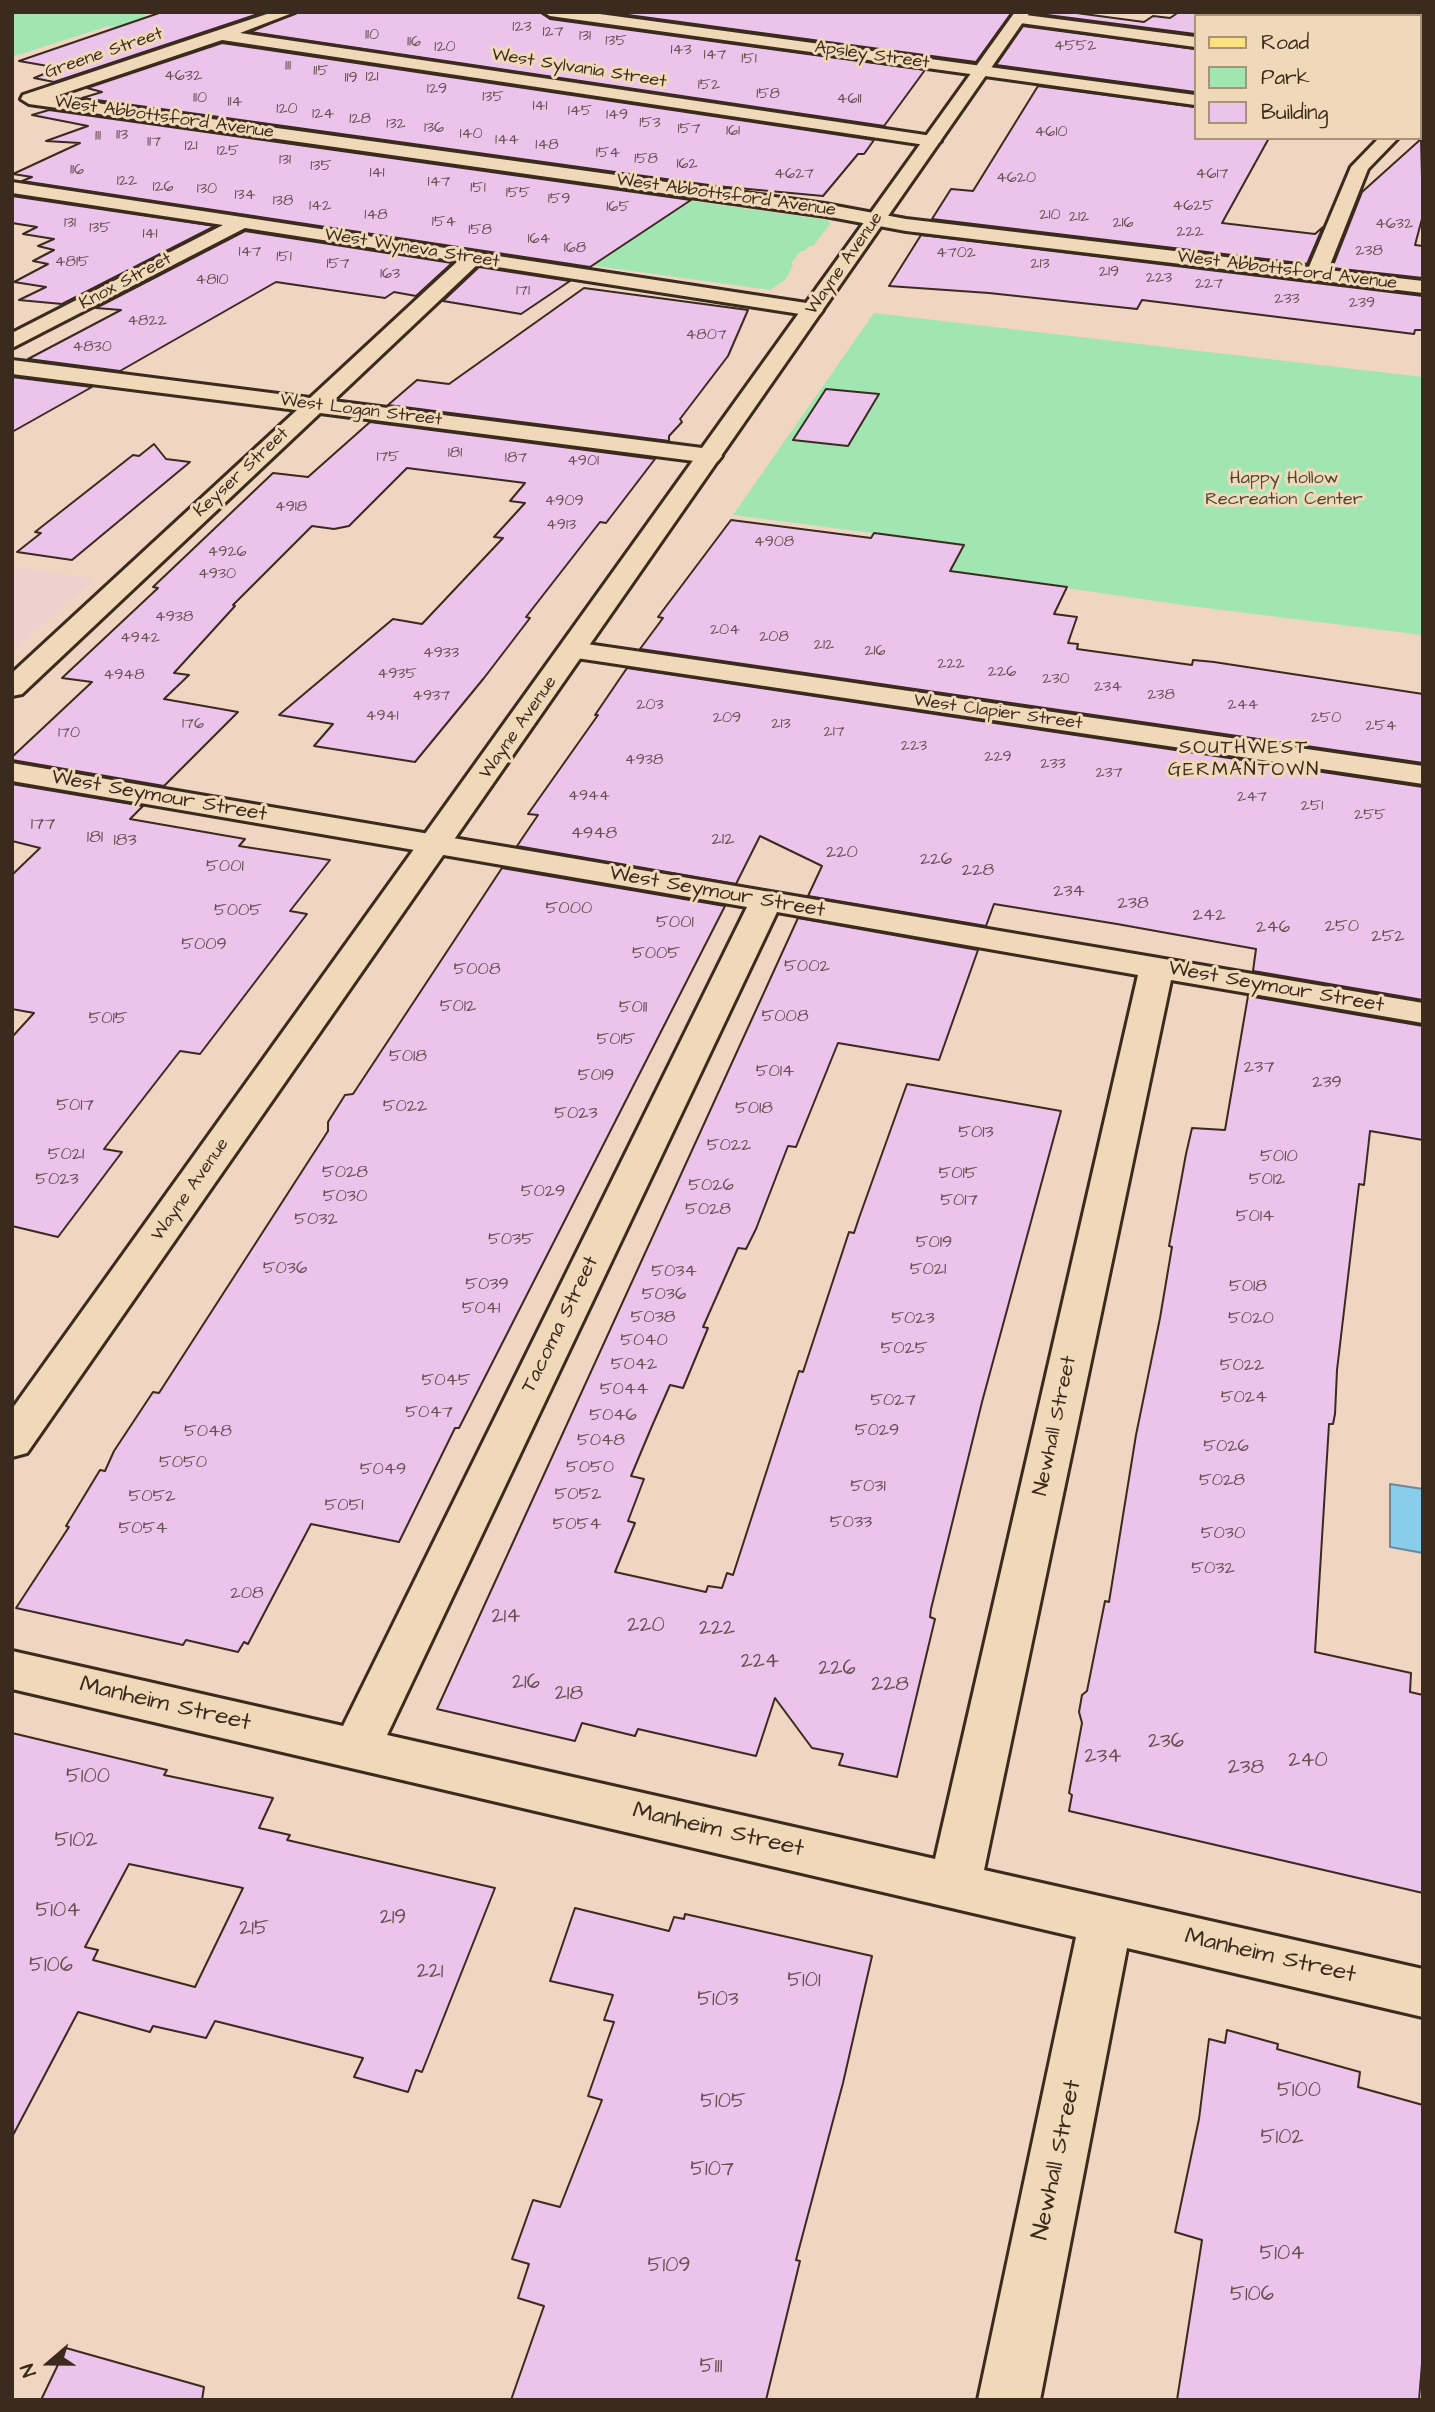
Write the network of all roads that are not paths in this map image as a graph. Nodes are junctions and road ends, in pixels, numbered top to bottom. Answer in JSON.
{"nodes":[{"id":1,"x":288,"y":12,"type":"edge"},
{"id":2,"x":550,"y":12,"type":"edge"},
{"id":3,"x":1021,"y":16,"type":"edge"},
{"id":4,"x":221,"y":35,"type":"junction"},
{"id":5,"x":1194,"y":42,"type":"edge"},
{"id":6,"x":982,"y":71,"type":"junction"},
{"id":7,"x":1194,"y":100,"type":"edge"},
{"id":8,"x":21,"y":102,"type":"edge"},
{"id":9,"x":1387,"y":140,"type":"edge"},
{"id":10,"x":932,"y":141,"type":"junction"},
{"id":11,"x":12,"y":187,"type":"edge"},
{"id":12,"x":877,"y":219,"type":"junction"},
{"id":13,"x":241,"y":223,"type":"junction"},
{"id":14,"x":472,"y":258,"type":"junction"},
{"id":15,"x":1316,"y":274,"type":"junction"},
{"id":16,"x":1423,"y":287,"type":"edge"},
{"id":17,"x":813,"y":310,"type":"junction"},
{"id":18,"x":12,"y":342,"type":"edge"},
{"id":19,"x":12,"y":367,"type":"edge"},
{"id":20,"x":313,"y":405,"type":"junction"},
{"id":21,"x":709,"y":456,"type":"junction"},
{"id":22,"x":573,"y":650,"type":"junction"},
{"id":23,"x":12,"y":688,"type":"edge"},
{"id":24,"x":12,"y":772,"type":"edge"},
{"id":25,"x":1423,"y":775,"type":"edge"},
{"id":26,"x":435,"y":846,"type":"junction"},
{"id":27,"x":766,"y":901,"type":"junction"},
{"id":28,"x":1157,"y":967,"type":"junction"},
{"id":29,"x":1423,"y":1013,"type":"edge"},
{"id":30,"x":12,"y":1442,"type":"edge"},
{"id":31,"x":12,"y":1670,"type":"edge"},
{"id":32,"x":356,"y":1749,"type":"junction"},
{"id":33,"x":956,"y":1886,"type":"junction"},
{"id":34,"x":1106,"y":1919,"type":"junction"},
{"id":35,"x":1423,"y":1993,"type":"edge"},
{"id":36,"x":1009,"y":2400,"type":"edge"}],
"edges":[{"from":1,"to":4,"type":"street","name":"Greene Street"},
{"from":2,"to":6,"type":"street","name":"Apsley Street"},
{"from":3,"to":5,"type":"street"},
{"from":3,"to":6,"type":"street","name":"Wayne Avenue"},
{"from":4,"to":8,"type":"street","name":"Greene Street"},
{"from":4,"to":10,"type":"street","name":"West Sylvania Street"},
{"from":6,"to":7,"type":"street","name":"Apsley Street"},
{"from":6,"to":10,"type":"street","name":"Wayne Avenue"},
{"from":8,"to":12,"type":"street","name":"West Abbottsford Avenue"},
{"from":9,"to":15,"type":"street"},
{"from":10,"to":12,"type":"street","name":"Wayne Avenue"},
{"from":11,"to":13,"type":"street","name":"West Wyneva Street"},
{"from":12,"to":15,"type":"street","name":"West Abbottsford Avenue"},
{"from":12,"to":17,"type":"street","name":"Wayne Avenue"},
{"from":13,"to":14,"type":"street","name":"West Wyneva Street"},
{"from":13,"to":18,"type":"street","name":"Knox Street"},
{"from":14,"to":17,"type":"street","name":"West Wyneva Street"},
{"from":14,"to":20,"type":"street","name":"Keyser Street"},
{"from":15,"to":16,"type":"street","name":"West Abbottsford Avenue"},
{"from":17,"to":21,"type":"street","name":"Wayne Avenue"},
{"from":19,"to":20,"type":"street","name":"West Logan Street"},
{"from":20,"to":21,"type":"street","name":"West Logan Street"},
{"from":20,"to":23,"type":"street","name":"Keyser Street"},
{"from":21,"to":22,"type":"street","name":"Wayne Avenue"},
{"from":22,"to":25,"type":"street","name":"West Clapier Street"},
{"from":22,"to":26,"type":"street","name":"Wayne Avenue"},
{"from":24,"to":26,"type":"street","name":"West Seymour Street"},
{"from":26,"to":27,"type":"street","name":"West Seymour Street"},
{"from":26,"to":30,"type":"street","name":"Wayne Avenue"},
{"from":27,"to":28,"type":"street","name":"West Seymour Street"},
{"from":27,"to":32,"type":"street","name":"Tacoma Street"},
{"from":28,"to":29,"type":"street","name":"West Seymour Street"},
{"from":28,"to":33,"type":"street","name":"Newhall Street"},
{"from":31,"to":32,"type":"street","name":"Manheim Street"},
{"from":32,"to":33,"type":"street","name":"Manheim Street"},
{"from":33,"to":34,"type":"street","name":"Manheim Street"},
{"from":34,"to":35,"type":"street","name":"Manheim Street"},
{"from":34,"to":36,"type":"street","name":"Newhall Street"}]}
